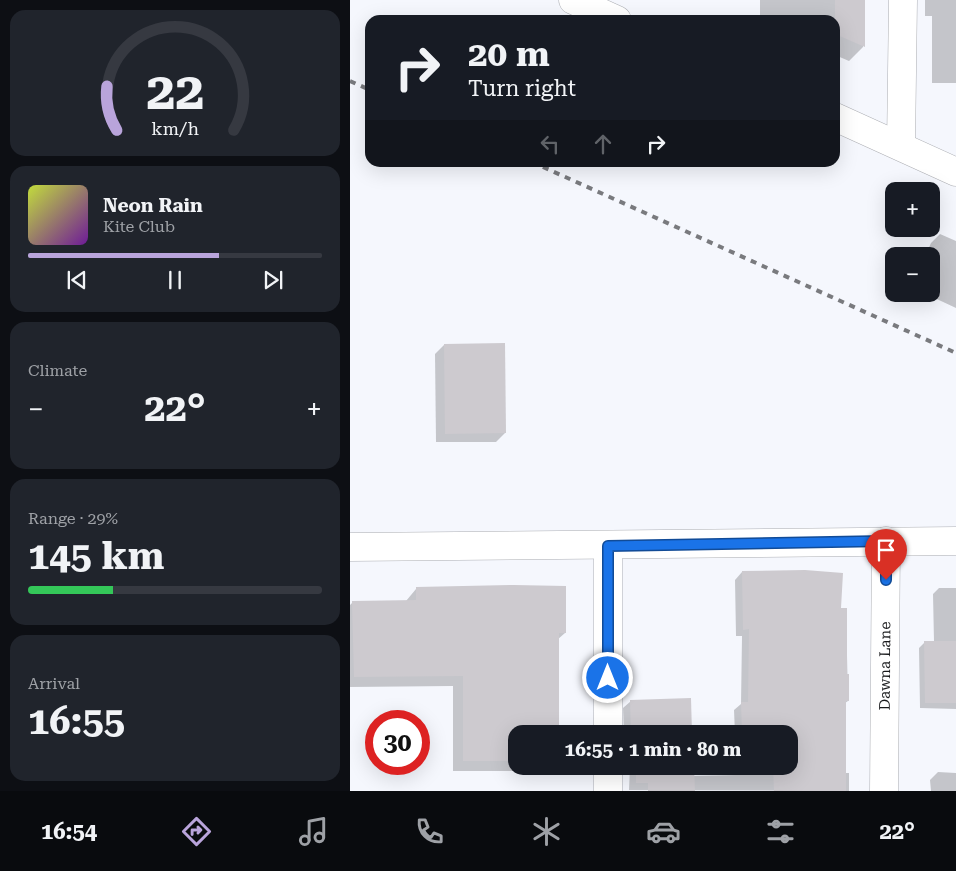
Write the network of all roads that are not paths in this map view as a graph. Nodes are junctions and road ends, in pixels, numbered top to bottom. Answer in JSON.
{"nodes":[{"id":1,"x":904,"y":0,"type":"edge"},
{"id":2,"x":577,"y":1,"type":"edge"},
{"id":3,"x":606,"y":15,"type":"edge"},
{"id":4,"x":840,"y":119,"type":"edge"},
{"id":5,"x":900,"y":146,"type":"junction"},
{"id":6,"x":956,"y":172,"type":"edge"},
{"id":7,"x":886,"y":541,"type":"junction"},
{"id":8,"x":956,"y":541,"type":"edge"},
{"id":9,"x":608,"y":546,"type":"junction"},
{"id":10,"x":350,"y":547,"type":"edge"},
{"id":11,"x":608,"y":725,"type":"edge"},
{"id":12,"x":608,"y":775,"type":"edge"},
{"id":13,"x":608,"y":791,"type":"edge"},
{"id":14,"x":884,"y":791,"type":"edge"}],
"edges":[{"from":1,"to":5,"type":"street"},
{"from":2,"to":3,"type":"street"},
{"from":4,"to":5,"type":"street"},
{"from":5,"to":6,"type":"street"},
{"from":7,"to":8,"type":"street"},
{"from":7,"to":9,"type":"street"},
{"from":7,"to":14,"type":"street","name":"Dawna Lane"},
{"from":9,"to":10,"type":"street"},
{"from":9,"to":11,"type":"street"},
{"from":12,"to":13,"type":"street"}]}
